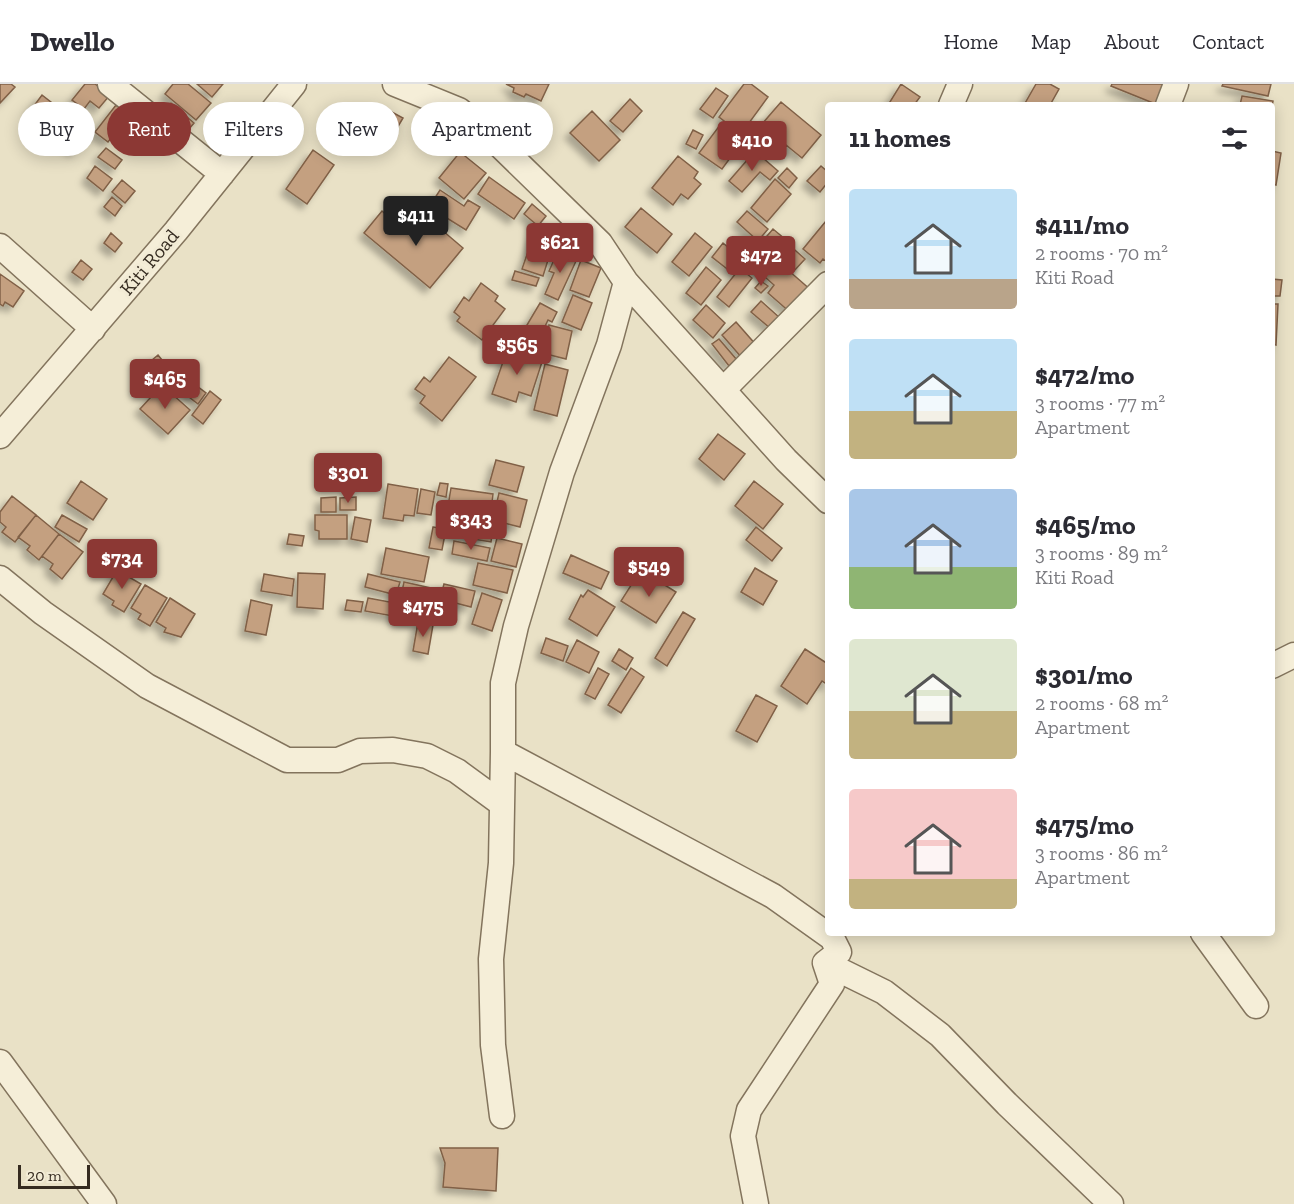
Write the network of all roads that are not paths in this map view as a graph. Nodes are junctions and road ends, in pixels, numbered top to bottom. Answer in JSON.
{"nodes":[{"id":1,"x":110,"y":84,"type":"edge"},
{"id":2,"x":294,"y":84,"type":"edge"},
{"id":3,"x":395,"y":84,"type":"edge"},
{"id":4,"x":960,"y":84,"type":"edge"},
{"id":5,"x":1176,"y":84,"type":"edge"},
{"id":6,"x":952,"y":102,"type":"edge"},
{"id":7,"x":1169,"y":102,"type":"edge"},
{"id":8,"x":222,"y":174,"type":"junction"},
{"id":9,"x":0,"y":246,"type":"edge"},
{"id":10,"x":626,"y":282,"type":"junction"},
{"id":11,"x":825,"y":288,"type":"edge"},
{"id":12,"x":93,"y":329,"type":"junction"},
{"id":13,"x":723,"y":390,"type":"junction"},
{"id":14,"x":0,"y":436,"type":"edge"},
{"id":15,"x":825,"y":498,"type":"edge"},
{"id":16,"x":0,"y":578,"type":"edge"},
{"id":17,"x":1294,"y":654,"type":"edge"},
{"id":18,"x":1275,"y":664,"type":"edge"},
{"id":19,"x":503,"y":752,"type":"junction"},
{"id":20,"x":502,"y":804,"type":"junction"},
{"id":21,"x":825,"y":933,"type":"edge"},
{"id":22,"x":829,"y":936,"type":"edge"},
{"id":23,"x":1205,"y":936,"type":"edge"},
{"id":24,"x":825,"y":963,"type":"junction"},
{"id":25,"x":1256,"y":1006,"type":"dead end"},
{"id":26,"x":0,"y":1062,"type":"edge"},
{"id":27,"x":502,"y":1116,"type":"dead end"},
{"id":28,"x":104,"y":1204,"type":"edge"},
{"id":29,"x":756,"y":1204,"type":"edge"},
{"id":30,"x":1111,"y":1204,"type":"edge"}],
"edges":[{"from":1,"to":8,"type":"street"},
{"from":2,"to":8,"type":"street","name":"Kiti Road"},
{"from":3,"to":10,"type":"street"},
{"from":4,"to":6,"type":"street"},
{"from":5,"to":7,"type":"street"},
{"from":8,"to":12,"type":"street","name":"Kiti Road"},
{"from":9,"to":12,"type":"street"},
{"from":10,"to":13,"type":"street"},
{"from":10,"to":19,"type":"street"},
{"from":11,"to":13,"type":"street"},
{"from":12,"to":14,"type":"street","name":"Kiti Road"},
{"from":13,"to":15,"type":"street"},
{"from":16,"to":20,"type":"street"},
{"from":17,"to":18,"type":"street"},
{"from":19,"to":20,"type":"street"},
{"from":19,"to":21,"type":"street"},
{"from":20,"to":27,"type":"street"},
{"from":22,"to":24,"type":"street"},
{"from":23,"to":25,"type":"street"},
{"from":24,"to":29,"type":"street"},
{"from":24,"to":30,"type":"street"},
{"from":26,"to":28,"type":"street"}]}
